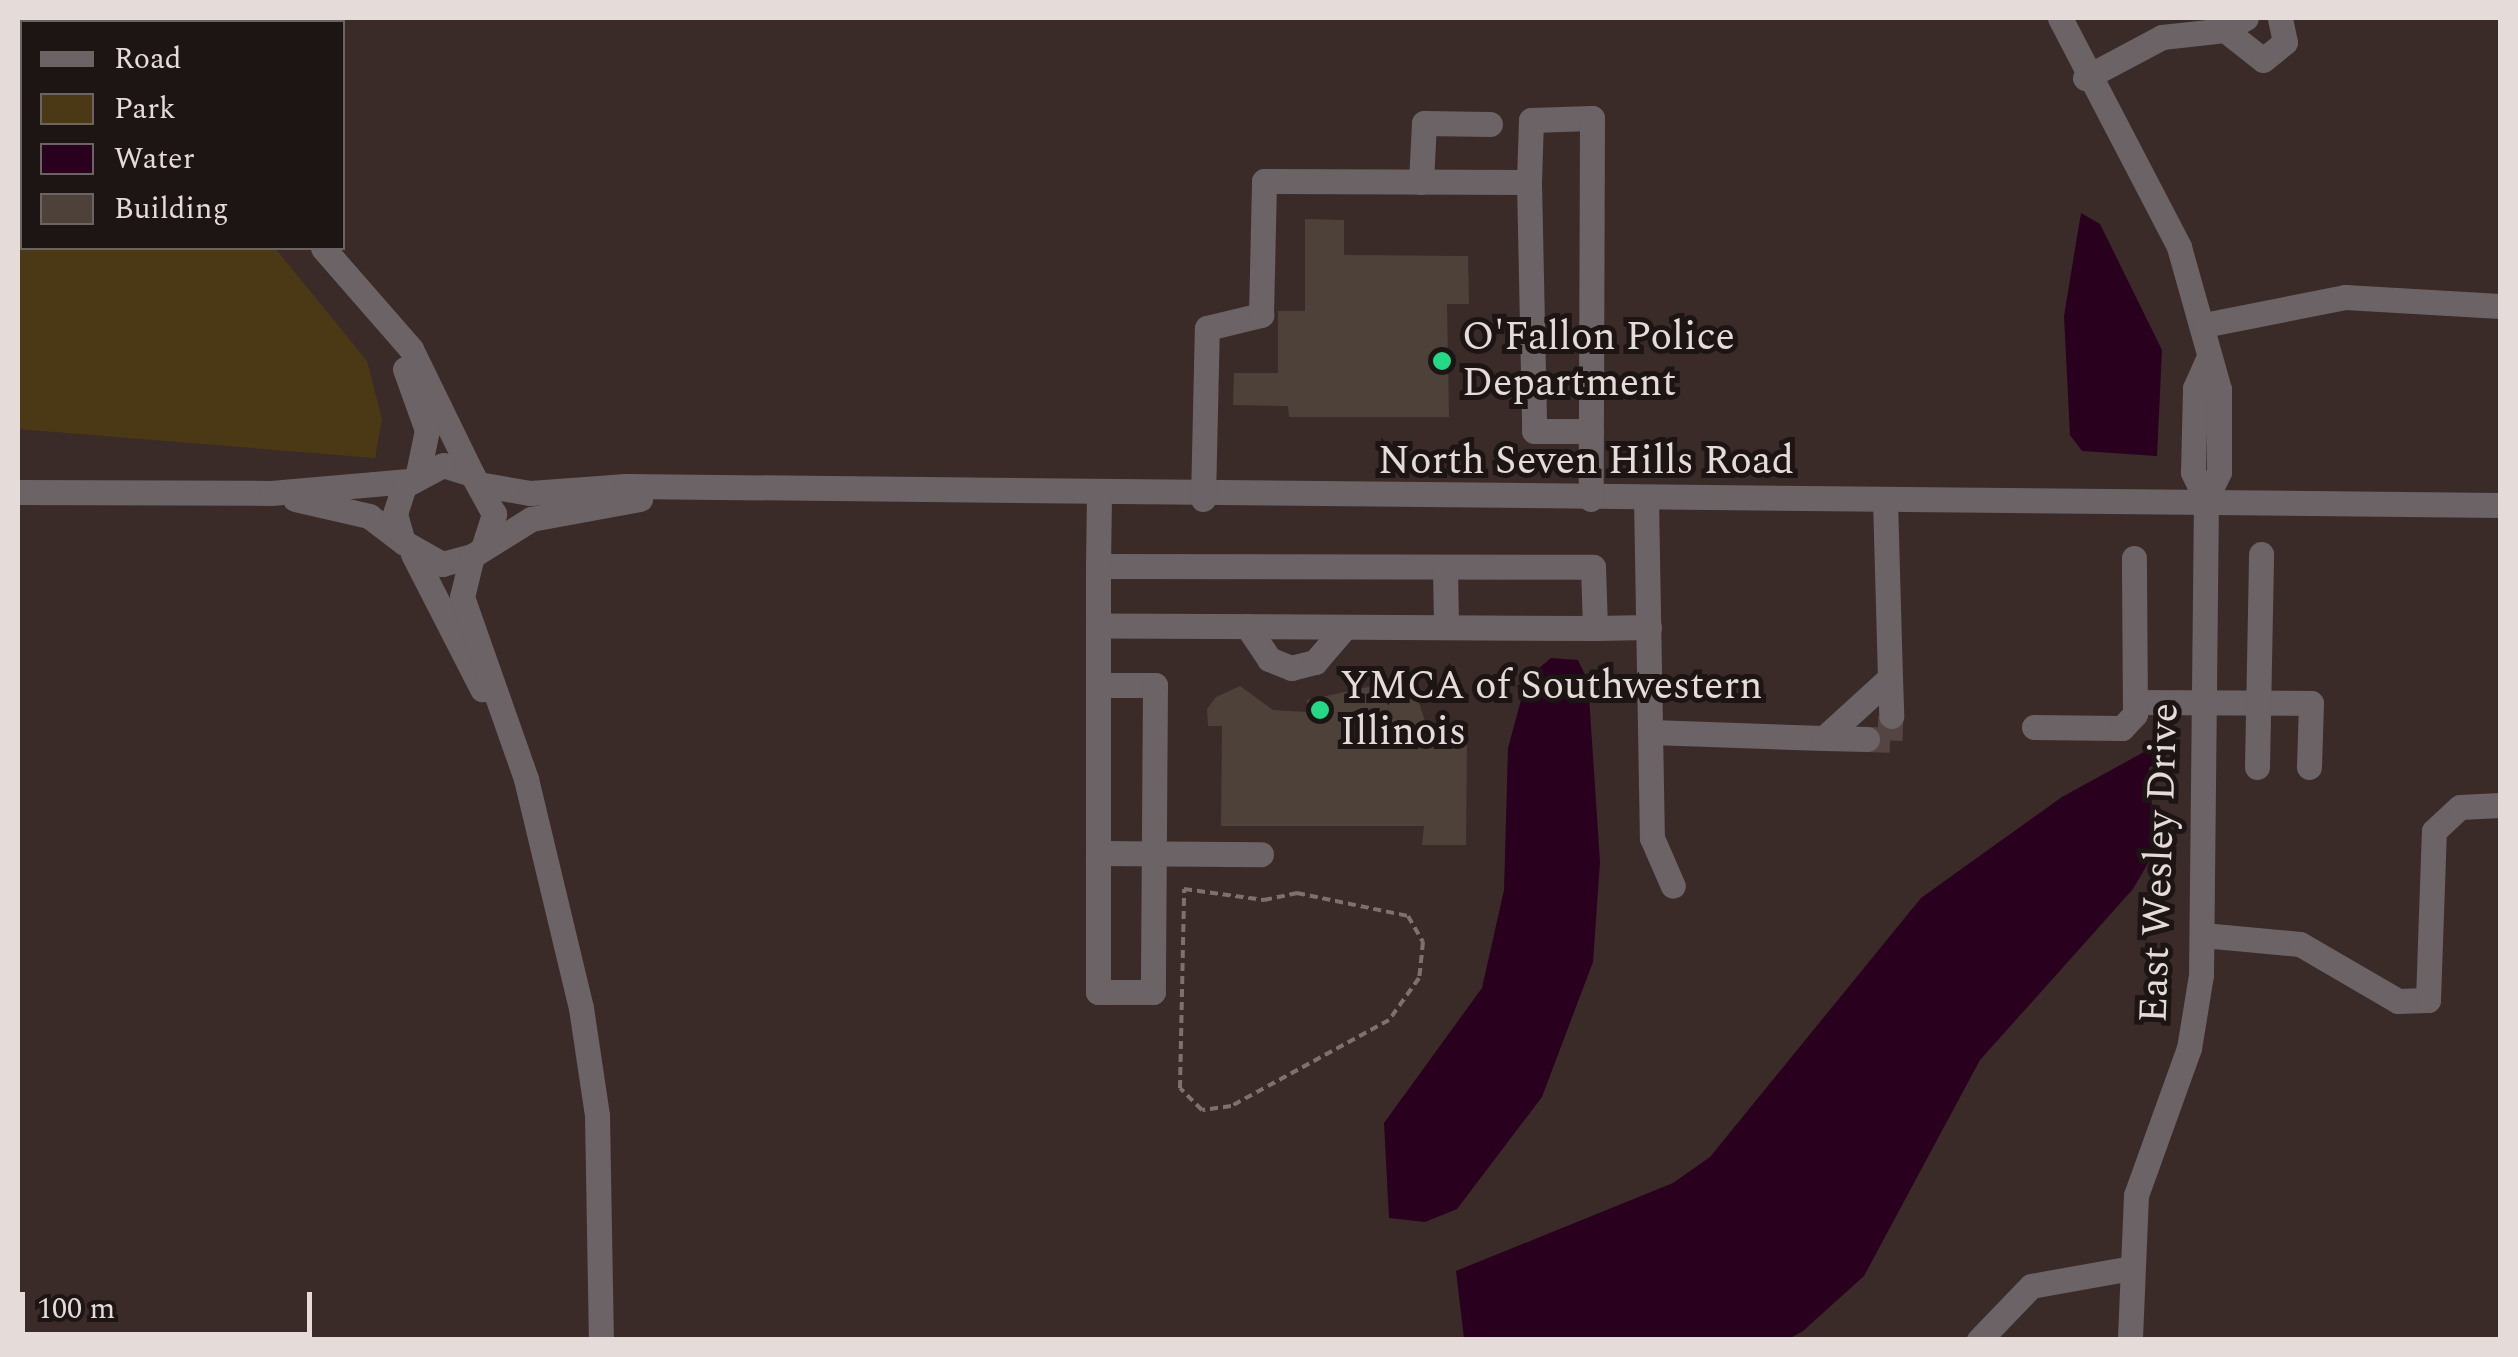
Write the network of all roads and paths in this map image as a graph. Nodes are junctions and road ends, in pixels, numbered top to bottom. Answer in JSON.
{"nodes":[{"id":1,"x":2060,"y":18,"type":"edge"},
{"id":2,"x":2280,"y":18,"type":"edge"},
{"id":3,"x":2236,"y":24,"type":"edge"},
{"id":4,"x":2085,"y":78,"type":"junction"},
{"id":5,"x":1490,"y":124,"type":"dead end"},
{"id":6,"x":1422,"y":182,"type":"junction"},
{"id":7,"x":1529,"y":182,"type":"junction"},
{"id":8,"x":325,"y":250,"type":"edge"},
{"id":9,"x":2500,"y":306,"type":"edge"},
{"id":10,"x":382,"y":319,"type":"junction"},
{"id":11,"x":2204,"y":325,"type":"junction"},
{"id":12,"x":1590,"y":432,"type":"junction"},
{"id":13,"x":413,"y":477,"type":"junction"},
{"id":14,"x":478,"y":479,"type":"junction"},
{"id":15,"x":18,"y":492,"type":"edge"},
{"id":16,"x":671,"y":492,"type":"junction"},
{"id":17,"x":270,"y":493,"type":"junction"},
{"id":18,"x":1100,"y":496,"type":"junction"},
{"id":19,"x":1203,"y":498,"type":"junction"},
{"id":20,"x":1590,"y":499,"type":"junction"},
{"id":21,"x":1646,"y":499,"type":"junction"},
{"id":22,"x":1885,"y":499,"type":"junction"},
{"id":23,"x":2206,"y":499,"type":"junction"},
{"id":24,"x":2500,"y":505,"type":"edge"},
{"id":25,"x":408,"y":548,"type":"junction"},
{"id":26,"x":478,"y":550,"type":"junction"},
{"id":27,"x":2260,"y":554,"type":"dead end"},
{"id":28,"x":2134,"y":558,"type":"dead end"},
{"id":29,"x":1098,"y":566,"type":"junction"},
{"id":30,"x":1445,"y":567,"type":"junction"},
{"id":31,"x":1098,"y":625,"type":"junction"},
{"id":32,"x":1247,"y":626,"type":"junction"},
{"id":33,"x":1345,"y":627,"type":"junction"},
{"id":34,"x":1446,"y":628,"type":"junction"},
{"id":35,"x":1595,"y":628,"type":"junction"},
{"id":36,"x":1648,"y":628,"type":"junction"},
{"id":37,"x":1890,"y":678,"type":"junction"},
{"id":38,"x":1098,"y":685,"type":"junction"},
{"id":39,"x":2258,"y":701,"type":"junction"},
{"id":40,"x":2134,"y":702,"type":"junction"},
{"id":41,"x":2205,"y":702,"type":"junction"},
{"id":42,"x":1890,"y":716,"type":"dead end"},
{"id":43,"x":507,"y":726,"type":"junction"},
{"id":44,"x":2034,"y":727,"type":"dead end"},
{"id":45,"x":1650,"y":732,"type":"junction"},
{"id":46,"x":1824,"y":738,"type":"junction"},
{"id":47,"x":1867,"y":739,"type":"dead end"},
{"id":48,"x":2258,"y":766,"type":"dead end"},
{"id":49,"x":2309,"y":767,"type":"dead end"},
{"id":50,"x":2500,"y":805,"type":"edge"},
{"id":51,"x":1098,"y":853,"type":"junction"},
{"id":52,"x":1154,"y":853,"type":"junction"},
{"id":53,"x":1261,"y":854,"type":"dead end"},
{"id":54,"x":1673,"y":886,"type":"dead end"},
{"id":55,"x":1184,"y":889,"type":"joint"},
{"id":56,"x":2203,"y":935,"type":"junction"},
{"id":57,"x":2131,"y":1268,"type":"junction"},
{"id":58,"x":601,"y":1340,"type":"edge"},
{"id":59,"x":1979,"y":1340,"type":"edge"},
{"id":60,"x":2130,"y":1340,"type":"edge"}],
"edges":[{"from":1,"to":4,"type":"street","name":"East Wesley Drive"},
{"from":2,"to":3,"type":"street"},
{"from":3,"to":4,"type":"street"},
{"from":4,"to":11,"type":"street","name":"East Wesley Drive"},
{"from":5,"to":6,"type":"street"},
{"from":6,"to":7,"type":"street"},
{"from":6,"to":19,"type":"street"},
{"from":7,"to":12,"type":"street"},
{"from":7,"to":12,"type":"street"},
{"from":8,"to":10,"type":"street"},
{"from":9,"to":11,"type":"street"},
{"from":10,"to":13,"type":"street"},
{"from":10,"to":14,"type":"street"},
{"from":11,"to":23,"type":"street","name":"East Wesley Drive"},
{"from":12,"to":20,"type":"street"},
{"from":13,"to":14,"type":"street"},
{"from":13,"to":17,"type":"street"},
{"from":13,"to":25,"type":"street"},
{"from":14,"to":16,"type":"street","name":"North Seven Hills Road"},
{"from":14,"to":26,"type":"street"},
{"from":15,"to":17,"type":"street"},
{"from":16,"to":18,"type":"street","name":"North Seven Hills Road"},
{"from":16,"to":26,"type":"street","name":"North Seven Hills Road"},
{"from":17,"to":25,"type":"street"},
{"from":18,"to":19,"type":"street","name":"North Seven Hills Road"},
{"from":18,"to":29,"type":"street"},
{"from":19,"to":20,"type":"street","name":"North Seven Hills Road"},
{"from":20,"to":21,"type":"street","name":"North Seven Hills Road"},
{"from":21,"to":22,"type":"street","name":"North Seven Hills Road"},
{"from":21,"to":36,"type":"street"},
{"from":22,"to":23,"type":"street","name":"North Seven Hills Road"},
{"from":22,"to":37,"type":"street"},
{"from":23,"to":24,"type":"street","name":"North Seven Hills Road"},
{"from":23,"to":41,"type":"street","name":"East Wesley Drive"},
{"from":25,"to":26,"type":"street"},
{"from":25,"to":43,"type":"street"},
{"from":26,"to":43,"type":"street"},
{"from":27,"to":39,"type":"street"},
{"from":28,"to":40,"type":"street"},
{"from":29,"to":30,"type":"street"},
{"from":29,"to":31,"type":"street"},
{"from":30,"to":34,"type":"street"},
{"from":30,"to":35,"type":"street"},
{"from":31,"to":32,"type":"street"},
{"from":31,"to":38,"type":"street"},
{"from":32,"to":33,"type":"street"},
{"from":32,"to":33,"type":"street"},
{"from":33,"to":34,"type":"street"},
{"from":34,"to":35,"type":"street"},
{"from":35,"to":36,"type":"street"},
{"from":36,"to":45,"type":"street"},
{"from":37,"to":42,"type":"street"},
{"from":37,"to":46,"type":"street"},
{"from":38,"to":51,"type":"street"},
{"from":38,"to":52,"type":"street"},
{"from":39,"to":41,"type":"street"},
{"from":39,"to":48,"type":"street"},
{"from":39,"to":49,"type":"street"},
{"from":40,"to":41,"type":"street"},
{"from":40,"to":44,"type":"street"},
{"from":41,"to":56,"type":"street","name":"East Wesley Drive"},
{"from":43,"to":58,"type":"street"},
{"from":45,"to":46,"type":"street"},
{"from":45,"to":54,"type":"street"},
{"from":46,"to":47,"type":"street"},
{"from":50,"to":56,"type":"street"},
{"from":51,"to":52,"type":"street"},
{"from":51,"to":52,"type":"street"},
{"from":52,"to":53,"type":"street"},
{"from":55,"to":55,"type":"path"},
{"from":56,"to":57,"type":"street","name":"East Wesley Drive"},
{"from":57,"to":59,"type":"street"},
{"from":57,"to":60,"type":"street","name":"East Wesley Drive"}]}
